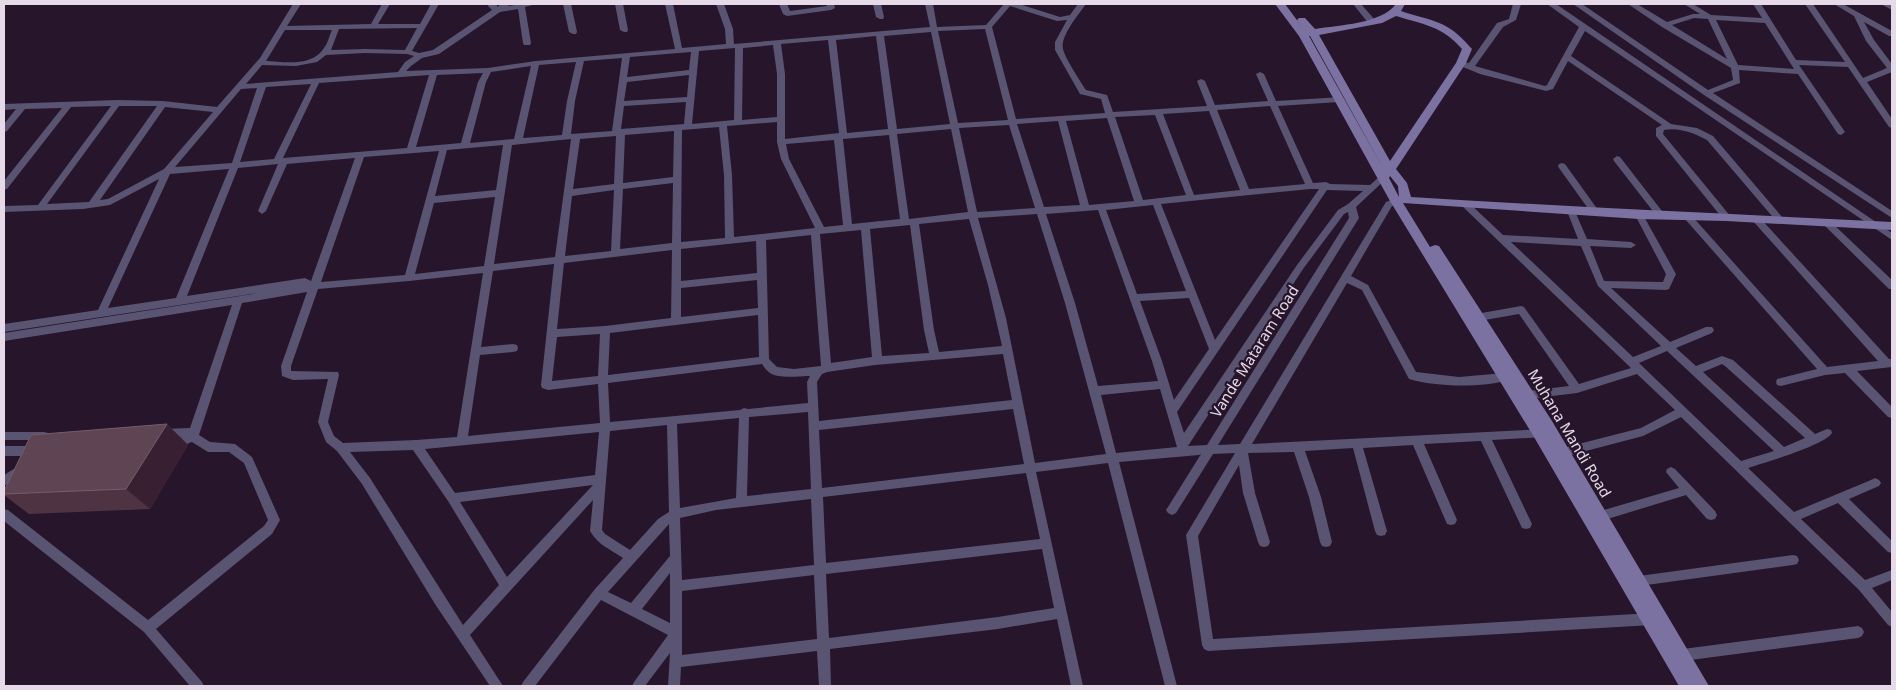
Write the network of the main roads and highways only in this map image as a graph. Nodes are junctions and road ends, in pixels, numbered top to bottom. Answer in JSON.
{"nodes":[{"id":1,"x":1280,"y":4,"type":"edge"},
{"id":2,"x":1290,"y":4,"type":"edge"},
{"id":3,"x":1398,"y":8,"type":"edge"},
{"id":4,"x":1308,"y":34,"type":"junction"},
{"id":5,"x":1386,"y":174,"type":"junction"},
{"id":6,"x":1400,"y":200,"type":"junction"},
{"id":7,"x":1892,"y":226,"type":"edge"},
{"id":8,"x":1545,"y":433,"type":"junction"},
{"id":9,"x":1655,"y":619,"type":"junction"},
{"id":10,"x":1688,"y":686,"type":"edge"},
{"id":11,"x":1701,"y":686,"type":"edge"}],
"edges":[{"from":1,"to":4,"type":"main road"},
{"from":2,"to":4,"type":"main road"},
{"from":3,"to":4,"type":"main road"},
{"from":3,"to":5,"type":"main road","name":"Vande Mataram Road"},
{"from":4,"to":5,"type":"main road"},
{"from":4,"to":5,"type":"main road"},
{"from":5,"to":6,"type":"main road"},
{"from":6,"to":7,"type":"main road"},
{"from":6,"to":8,"type":"main road"},
{"from":6,"to":8,"type":"main road","name":"Muhana Mandi Road"},
{"from":8,"to":9,"type":"main road"},
{"from":8,"to":9,"type":"main road","name":"Muhana Mandi Road"},
{"from":9,"to":10,"type":"main road"},
{"from":9,"to":11,"type":"main road","name":"Muhana Mandi Road"}]}
